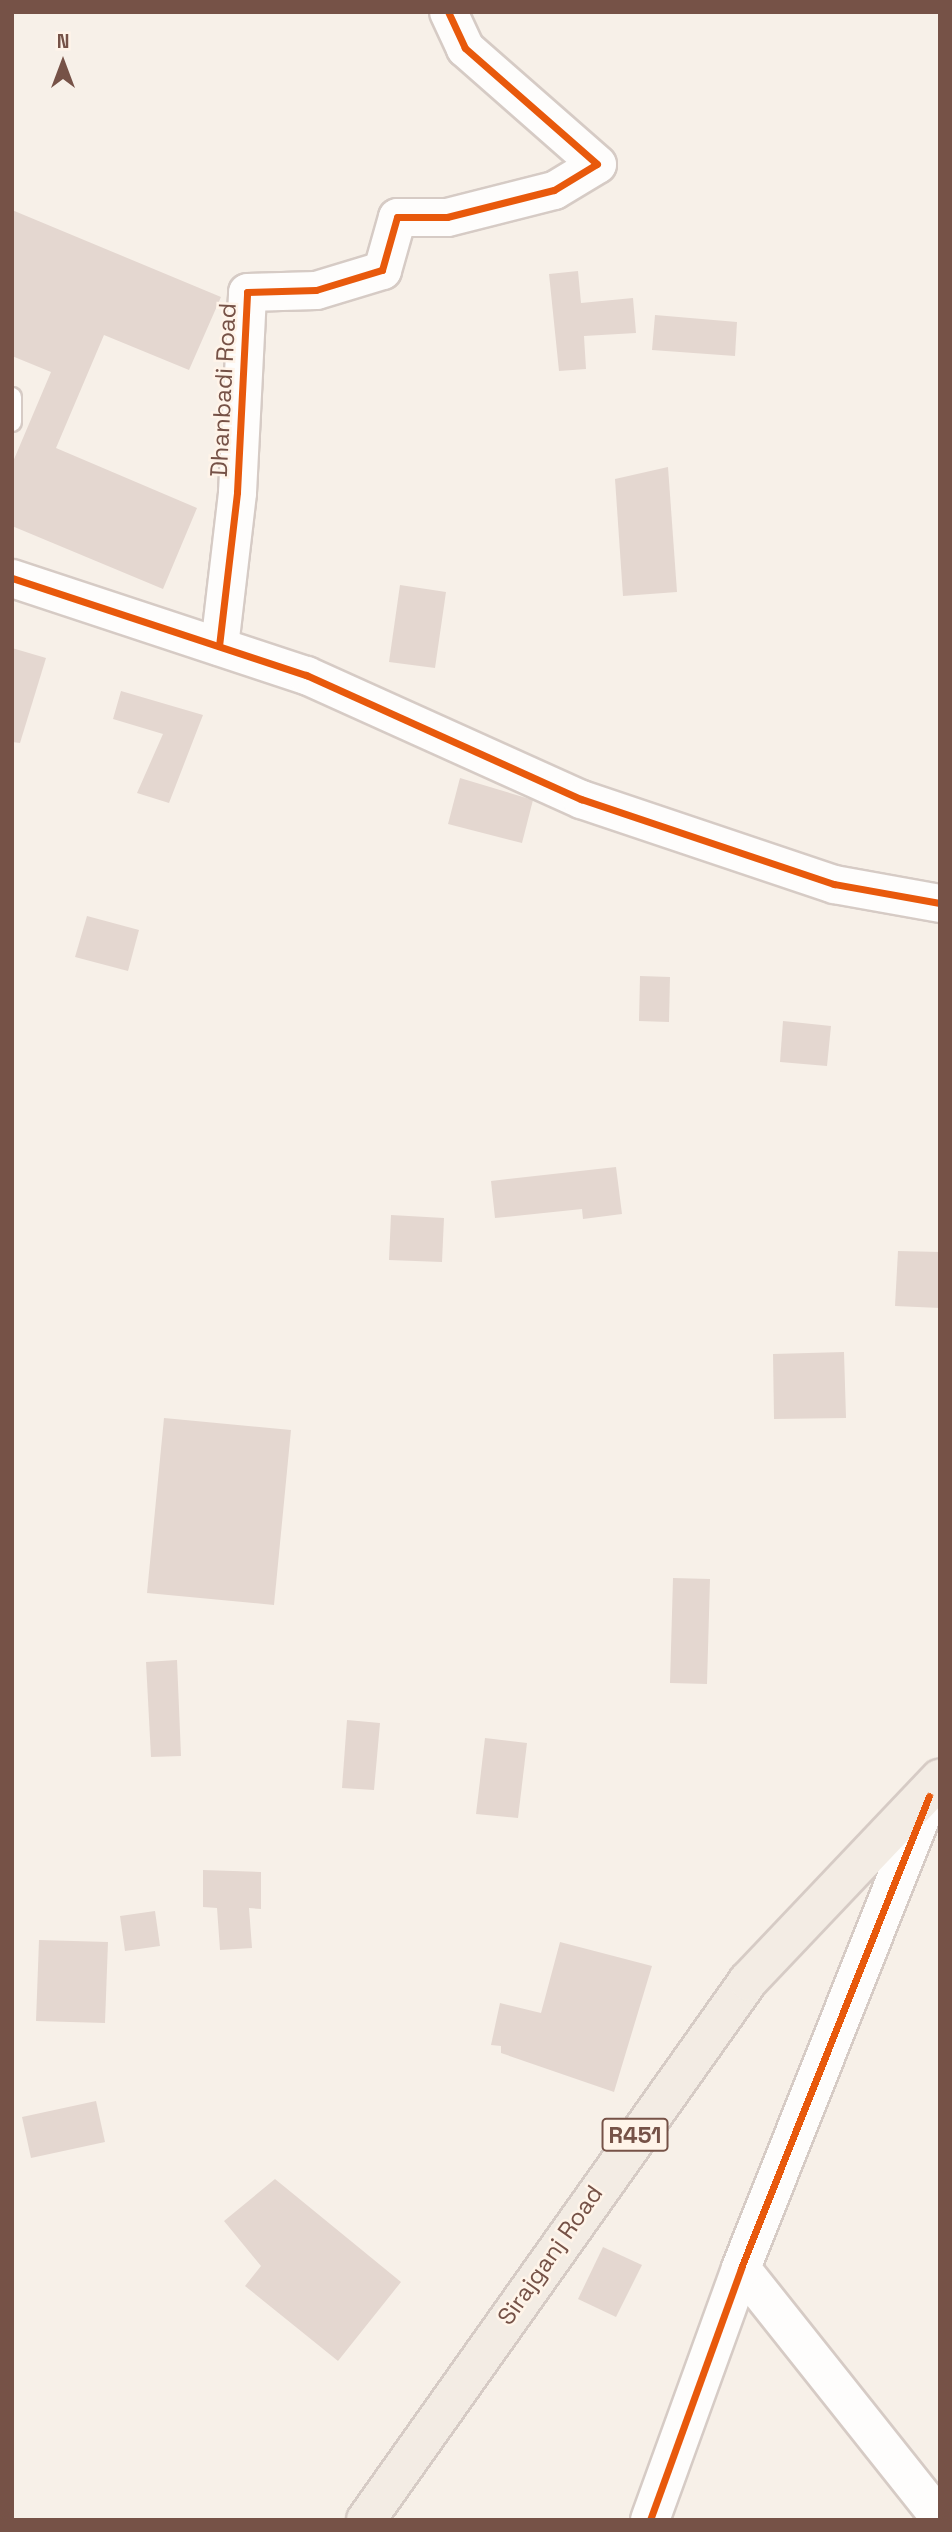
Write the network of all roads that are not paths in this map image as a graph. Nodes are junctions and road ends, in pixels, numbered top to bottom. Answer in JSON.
{"nodes":[{"id":1,"x":448,"y":12,"type":"edge"},
{"id":2,"x":12,"y":397,"type":"edge"},
{"id":3,"x":12,"y":422,"type":"edge"},
{"id":4,"x":12,"y":578,"type":"edge"},
{"id":5,"x":219,"y":646,"type":"junction"},
{"id":6,"x":940,"y":903,"type":"edge"},
{"id":7,"x":935,"y":1788,"type":"edge"},
{"id":8,"x":741,"y":2268,"type":"junction"},
{"id":9,"x":940,"y":2518,"type":"edge"},
{"id":10,"x":366,"y":2520,"type":"edge"},
{"id":11,"x":650,"y":2520,"type":"edge"}],
"edges":[{"from":1,"to":5,"type":"street","name":"Dhanbadi Road"},
{"from":2,"to":3,"type":"lane"},
{"from":4,"to":5,"type":"street"},
{"from":5,"to":6,"type":"street"},
{"from":7,"to":8,"type":"street"},
{"from":7,"to":10,"type":"main road","name":"Sirajganj Road","number":"R451"},
{"from":8,"to":9,"type":"street"},
{"from":8,"to":11,"type":"street"}]}
